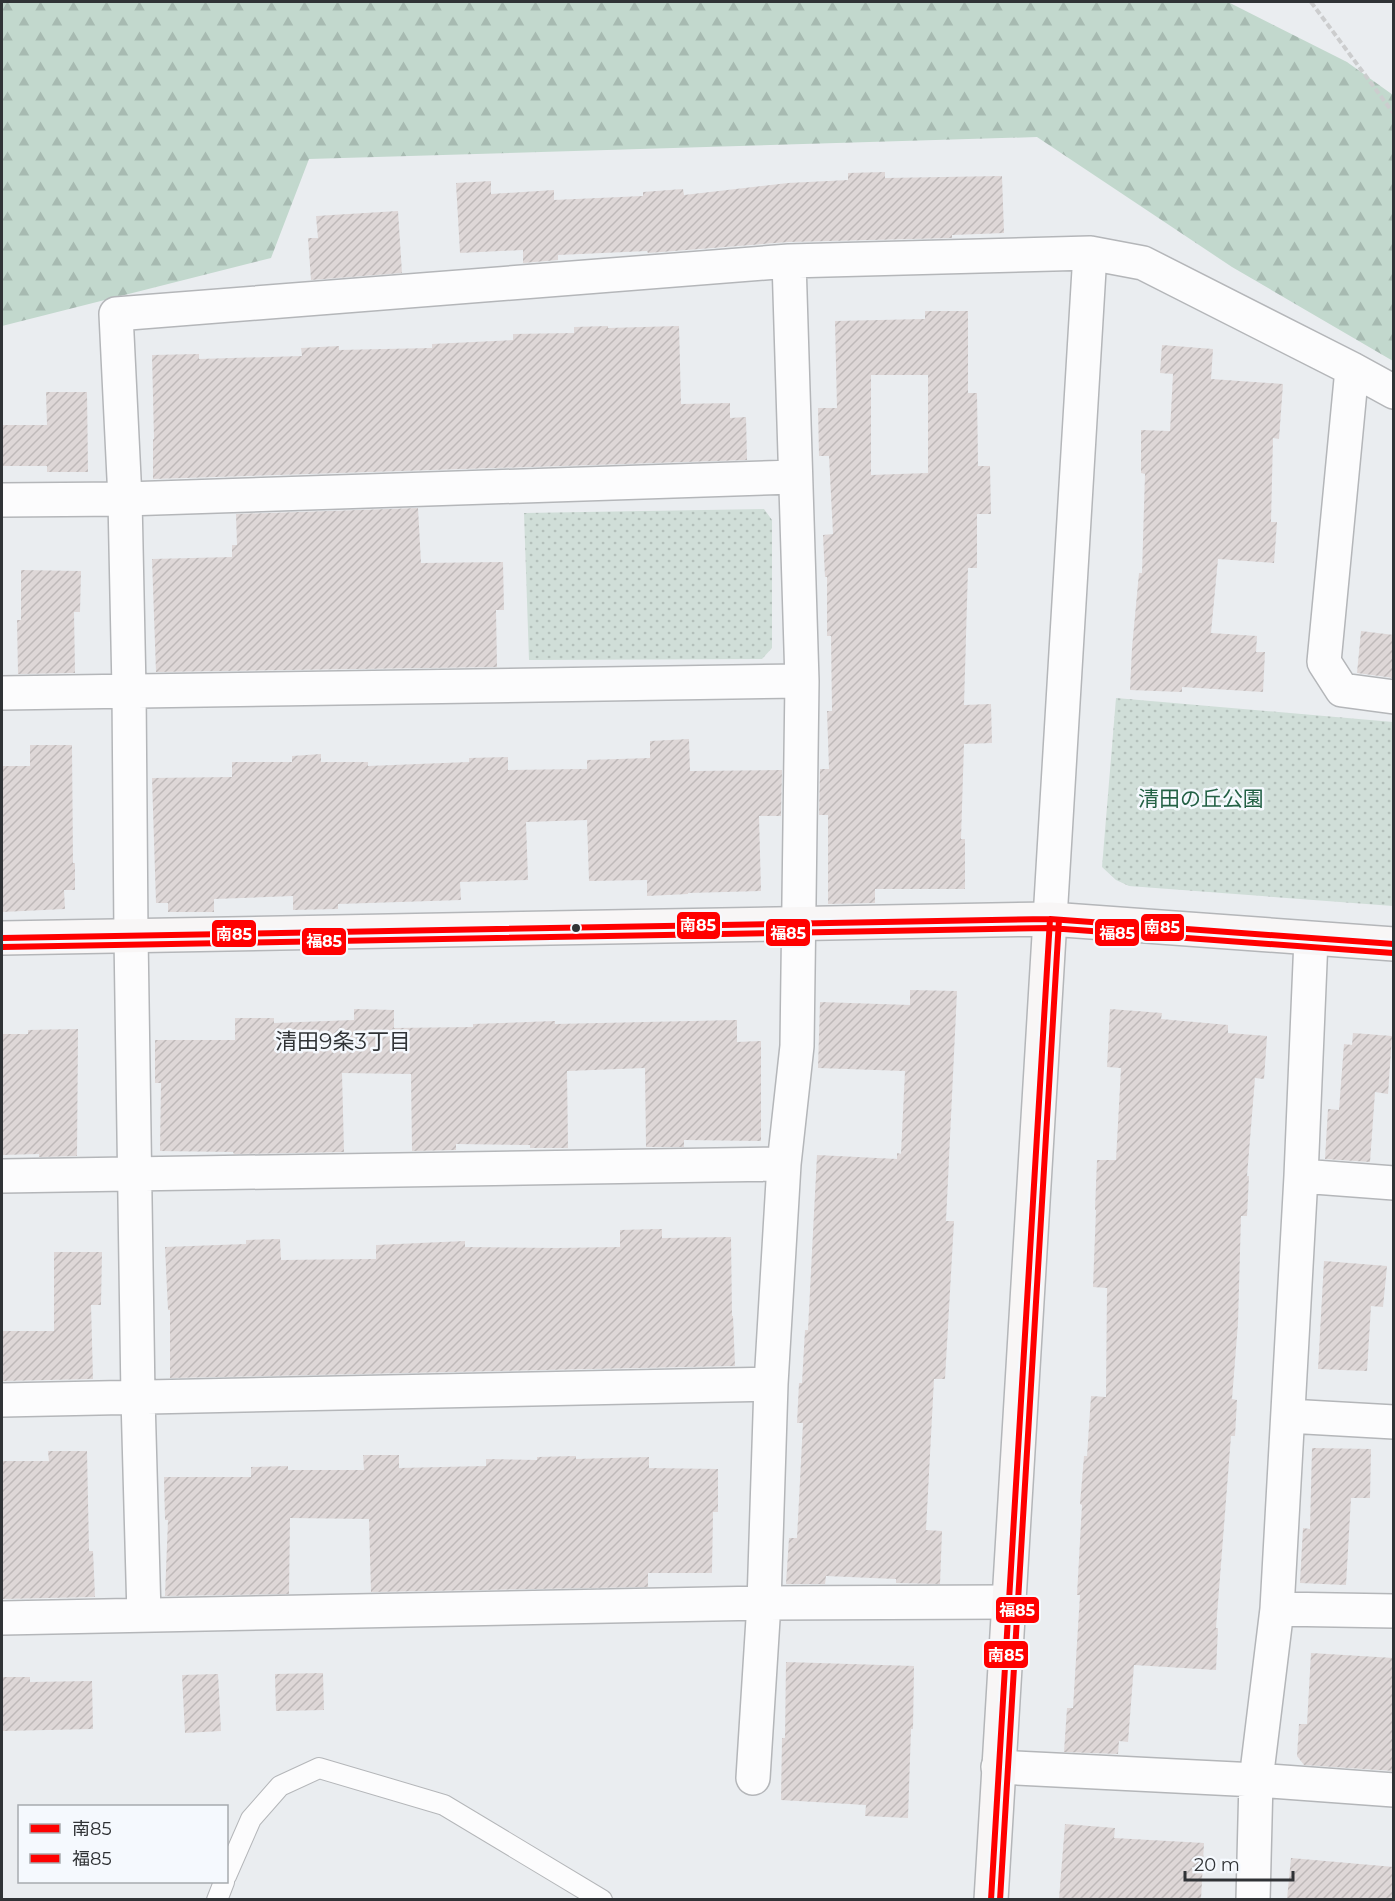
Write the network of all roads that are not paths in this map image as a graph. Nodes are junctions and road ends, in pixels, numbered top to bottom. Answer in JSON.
{"nodes":[{"id":1,"x":1090,"y":253,"type":"junction"},
{"id":2,"x":789,"y":261,"type":"junction"},
{"id":3,"x":1352,"y":369,"type":"junction"},
{"id":4,"x":1394,"y":392,"type":"edge"},
{"id":5,"x":795,"y":477,"type":"junction"},
{"id":6,"x":125,"y":499,"type":"junction"},
{"id":7,"x":2,"y":500,"type":"edge"},
{"id":8,"x":802,"y":681,"type":"junction"},
{"id":9,"x":129,"y":690,"type":"junction"},
{"id":10,"x":2,"y":693,"type":"edge"},
{"id":11,"x":1394,"y":697,"type":"edge"},
{"id":12,"x":1050,"y":919,"type":"junction"},
{"id":13,"x":799,"y":924,"type":"junction"},
{"id":14,"x":131,"y":936,"type":"junction"},
{"id":15,"x":2,"y":938,"type":"edge"},
{"id":16,"x":1311,"y":939,"type":"junction"},
{"id":17,"x":1394,"y":944,"type":"edge"},
{"id":18,"x":784,"y":1164,"type":"junction"},
{"id":19,"x":135,"y":1174,"type":"junction"},
{"id":20,"x":2,"y":1176,"type":"edge"},
{"id":21,"x":1301,"y":1176,"type":"junction"},
{"id":22,"x":1394,"y":1183,"type":"edge"},
{"id":23,"x":771,"y":1384,"type":"junction"},
{"id":24,"x":138,"y":1398,"type":"junction"},
{"id":25,"x":2,"y":1400,"type":"edge"},
{"id":26,"x":1288,"y":1416,"type":"junction"},
{"id":27,"x":1394,"y":1422,"type":"edge"},
{"id":28,"x":1008,"y":1602,"type":"junction"},
{"id":29,"x":764,"y":1603,"type":"junction"},
{"id":30,"x":1277,"y":1610,"type":"junction"},
{"id":31,"x":1394,"y":1611,"type":"edge"},
{"id":32,"x":144,"y":1615,"type":"junction"},
{"id":33,"x":2,"y":1618,"type":"edge"},
{"id":34,"x":998,"y":1767,"type":"junction"},
{"id":35,"x":753,"y":1778,"type":"dead end"},
{"id":36,"x":1256,"y":1780,"type":"junction"},
{"id":37,"x":1394,"y":1790,"type":"edge"},
{"id":38,"x":228,"y":1871,"type":"edge"},
{"id":39,"x":223,"y":1883,"type":"edge"},
{"id":40,"x":217,"y":1899,"type":"edge"},
{"id":41,"x":603,"y":1899,"type":"edge"},
{"id":42,"x":991,"y":1899,"type":"edge"},
{"id":43,"x":1253,"y":1899,"type":"edge"}],
"edges":[{"from":1,"to":2,"type":"street"},
{"from":1,"to":3,"type":"street"},
{"from":1,"to":12,"type":"street"},
{"from":2,"to":5,"type":"street"},
{"from":2,"to":6,"type":"street"},
{"from":3,"to":4,"type":"street"},
{"from":3,"to":11,"type":"street"},
{"from":5,"to":6,"type":"street"},
{"from":5,"to":8,"type":"street"},
{"from":6,"to":7,"type":"street"},
{"from":6,"to":9,"type":"street"},
{"from":8,"to":9,"type":"street"},
{"from":8,"to":13,"type":"street"},
{"from":9,"to":10,"type":"street"},
{"from":9,"to":14,"type":"street"},
{"from":12,"to":13,"type":"street"},
{"from":12,"to":16,"type":"street"},
{"from":12,"to":28,"type":"street"},
{"from":13,"to":14,"type":"street"},
{"from":13,"to":18,"type":"street"},
{"from":14,"to":15,"type":"street"},
{"from":14,"to":19,"type":"street"},
{"from":16,"to":17,"type":"street"},
{"from":16,"to":21,"type":"street"},
{"from":18,"to":19,"type":"street"},
{"from":18,"to":23,"type":"street"},
{"from":19,"to":20,"type":"street"},
{"from":19,"to":24,"type":"street"},
{"from":21,"to":22,"type":"street"},
{"from":21,"to":26,"type":"street"},
{"from":23,"to":24,"type":"street"},
{"from":23,"to":29,"type":"street"},
{"from":24,"to":25,"type":"street"},
{"from":24,"to":32,"type":"street"},
{"from":26,"to":27,"type":"street"},
{"from":26,"to":30,"type":"street"},
{"from":28,"to":29,"type":"street"},
{"from":28,"to":34,"type":"street"},
{"from":29,"to":32,"type":"street"},
{"from":29,"to":35,"type":"street"},
{"from":30,"to":31,"type":"street"},
{"from":30,"to":36,"type":"street"},
{"from":32,"to":33,"type":"street"},
{"from":34,"to":36,"type":"street"},
{"from":34,"to":42,"type":"street"},
{"from":36,"to":37,"type":"street"},
{"from":36,"to":43,"type":"street"},
{"from":38,"to":41,"type":"lane"},
{"from":39,"to":40,"type":"lane"}]}
